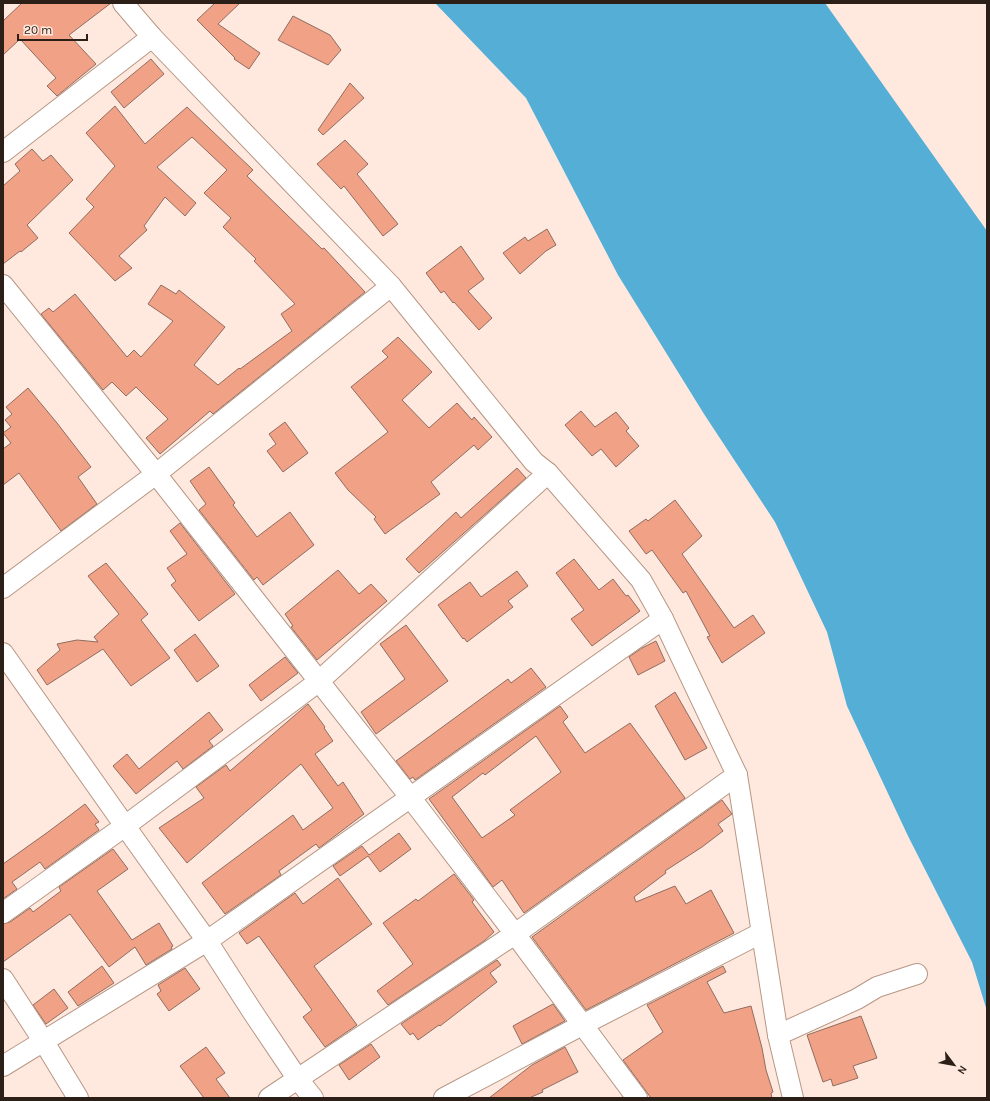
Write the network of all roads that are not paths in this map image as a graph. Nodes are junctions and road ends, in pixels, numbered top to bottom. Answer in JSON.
{"nodes":[{"id":1,"x":122,"y":3,"type":"edge"},
{"id":2,"x":152,"y":37,"type":"junction"},
{"id":3,"x":3,"y":152,"type":"edge"},
{"id":4,"x":3,"y":285,"type":"edge"},
{"id":5,"x":391,"y":286,"type":"junction"},
{"id":6,"x":548,"y":473,"type":"junction"},
{"id":7,"x":156,"y":474,"type":"junction"},
{"id":8,"x":3,"y":588,"type":"edge"},
{"id":9,"x":663,"y":619,"type":"junction"},
{"id":10,"x":3,"y":654,"type":"edge"},
{"id":11,"x":318,"y":682,"type":"junction"},
{"id":12,"x":737,"y":775,"type":"junction"},
{"id":13,"x":410,"y":797,"type":"junction"},
{"id":14,"x":124,"y":826,"type":"junction"},
{"id":15,"x":3,"y":913,"type":"edge"},
{"id":16,"x":761,"y":932,"type":"junction"},
{"id":17,"x":515,"y":934,"type":"junction"},
{"id":18,"x":207,"y":941,"type":"junction"},
{"id":19,"x":917,"y":974,"type":"dead end"},
{"id":20,"x":3,"y":979,"type":"edge"},
{"id":21,"x":582,"y":1025,"type":"junction"},
{"id":22,"x":778,"y":1035,"type":"junction"},
{"id":23,"x":44,"y":1042,"type":"junction"},
{"id":24,"x":3,"y":1066,"type":"edge"},
{"id":25,"x":297,"y":1078,"type":"junction"},
{"id":26,"x":78,"y":1098,"type":"edge"},
{"id":27,"x":268,"y":1098,"type":"edge"},
{"id":28,"x":313,"y":1098,"type":"edge"},
{"id":29,"x":444,"y":1098,"type":"edge"},
{"id":30,"x":637,"y":1098,"type":"edge"},
{"id":31,"x":794,"y":1098,"type":"edge"}],
"edges":[{"from":1,"to":2,"type":"street"},
{"from":2,"to":3,"type":"street"},
{"from":2,"to":5,"type":"street"},
{"from":4,"to":7,"type":"street"},
{"from":5,"to":6,"type":"street"},
{"from":5,"to":7,"type":"street"},
{"from":6,"to":9,"type":"street"},
{"from":6,"to":11,"type":"street"},
{"from":7,"to":8,"type":"street"},
{"from":7,"to":11,"type":"street"},
{"from":9,"to":12,"type":"street"},
{"from":9,"to":13,"type":"street"},
{"from":10,"to":14,"type":"street"},
{"from":11,"to":13,"type":"street"},
{"from":11,"to":14,"type":"street"},
{"from":12,"to":16,"type":"street"},
{"from":12,"to":17,"type":"street"},
{"from":13,"to":17,"type":"street"},
{"from":13,"to":18,"type":"street"},
{"from":14,"to":15,"type":"street"},
{"from":14,"to":18,"type":"street"},
{"from":16,"to":21,"type":"street"},
{"from":16,"to":22,"type":"street"},
{"from":17,"to":21,"type":"street"},
{"from":17,"to":25,"type":"street"},
{"from":18,"to":23,"type":"street"},
{"from":18,"to":25,"type":"street"},
{"from":19,"to":22,"type":"street"},
{"from":20,"to":23,"type":"street"},
{"from":21,"to":29,"type":"street"},
{"from":21,"to":30,"type":"street"},
{"from":22,"to":31,"type":"street"},
{"from":23,"to":24,"type":"street"},
{"from":23,"to":26,"type":"street"},
{"from":25,"to":27,"type":"street"},
{"from":25,"to":28,"type":"street"}]}
